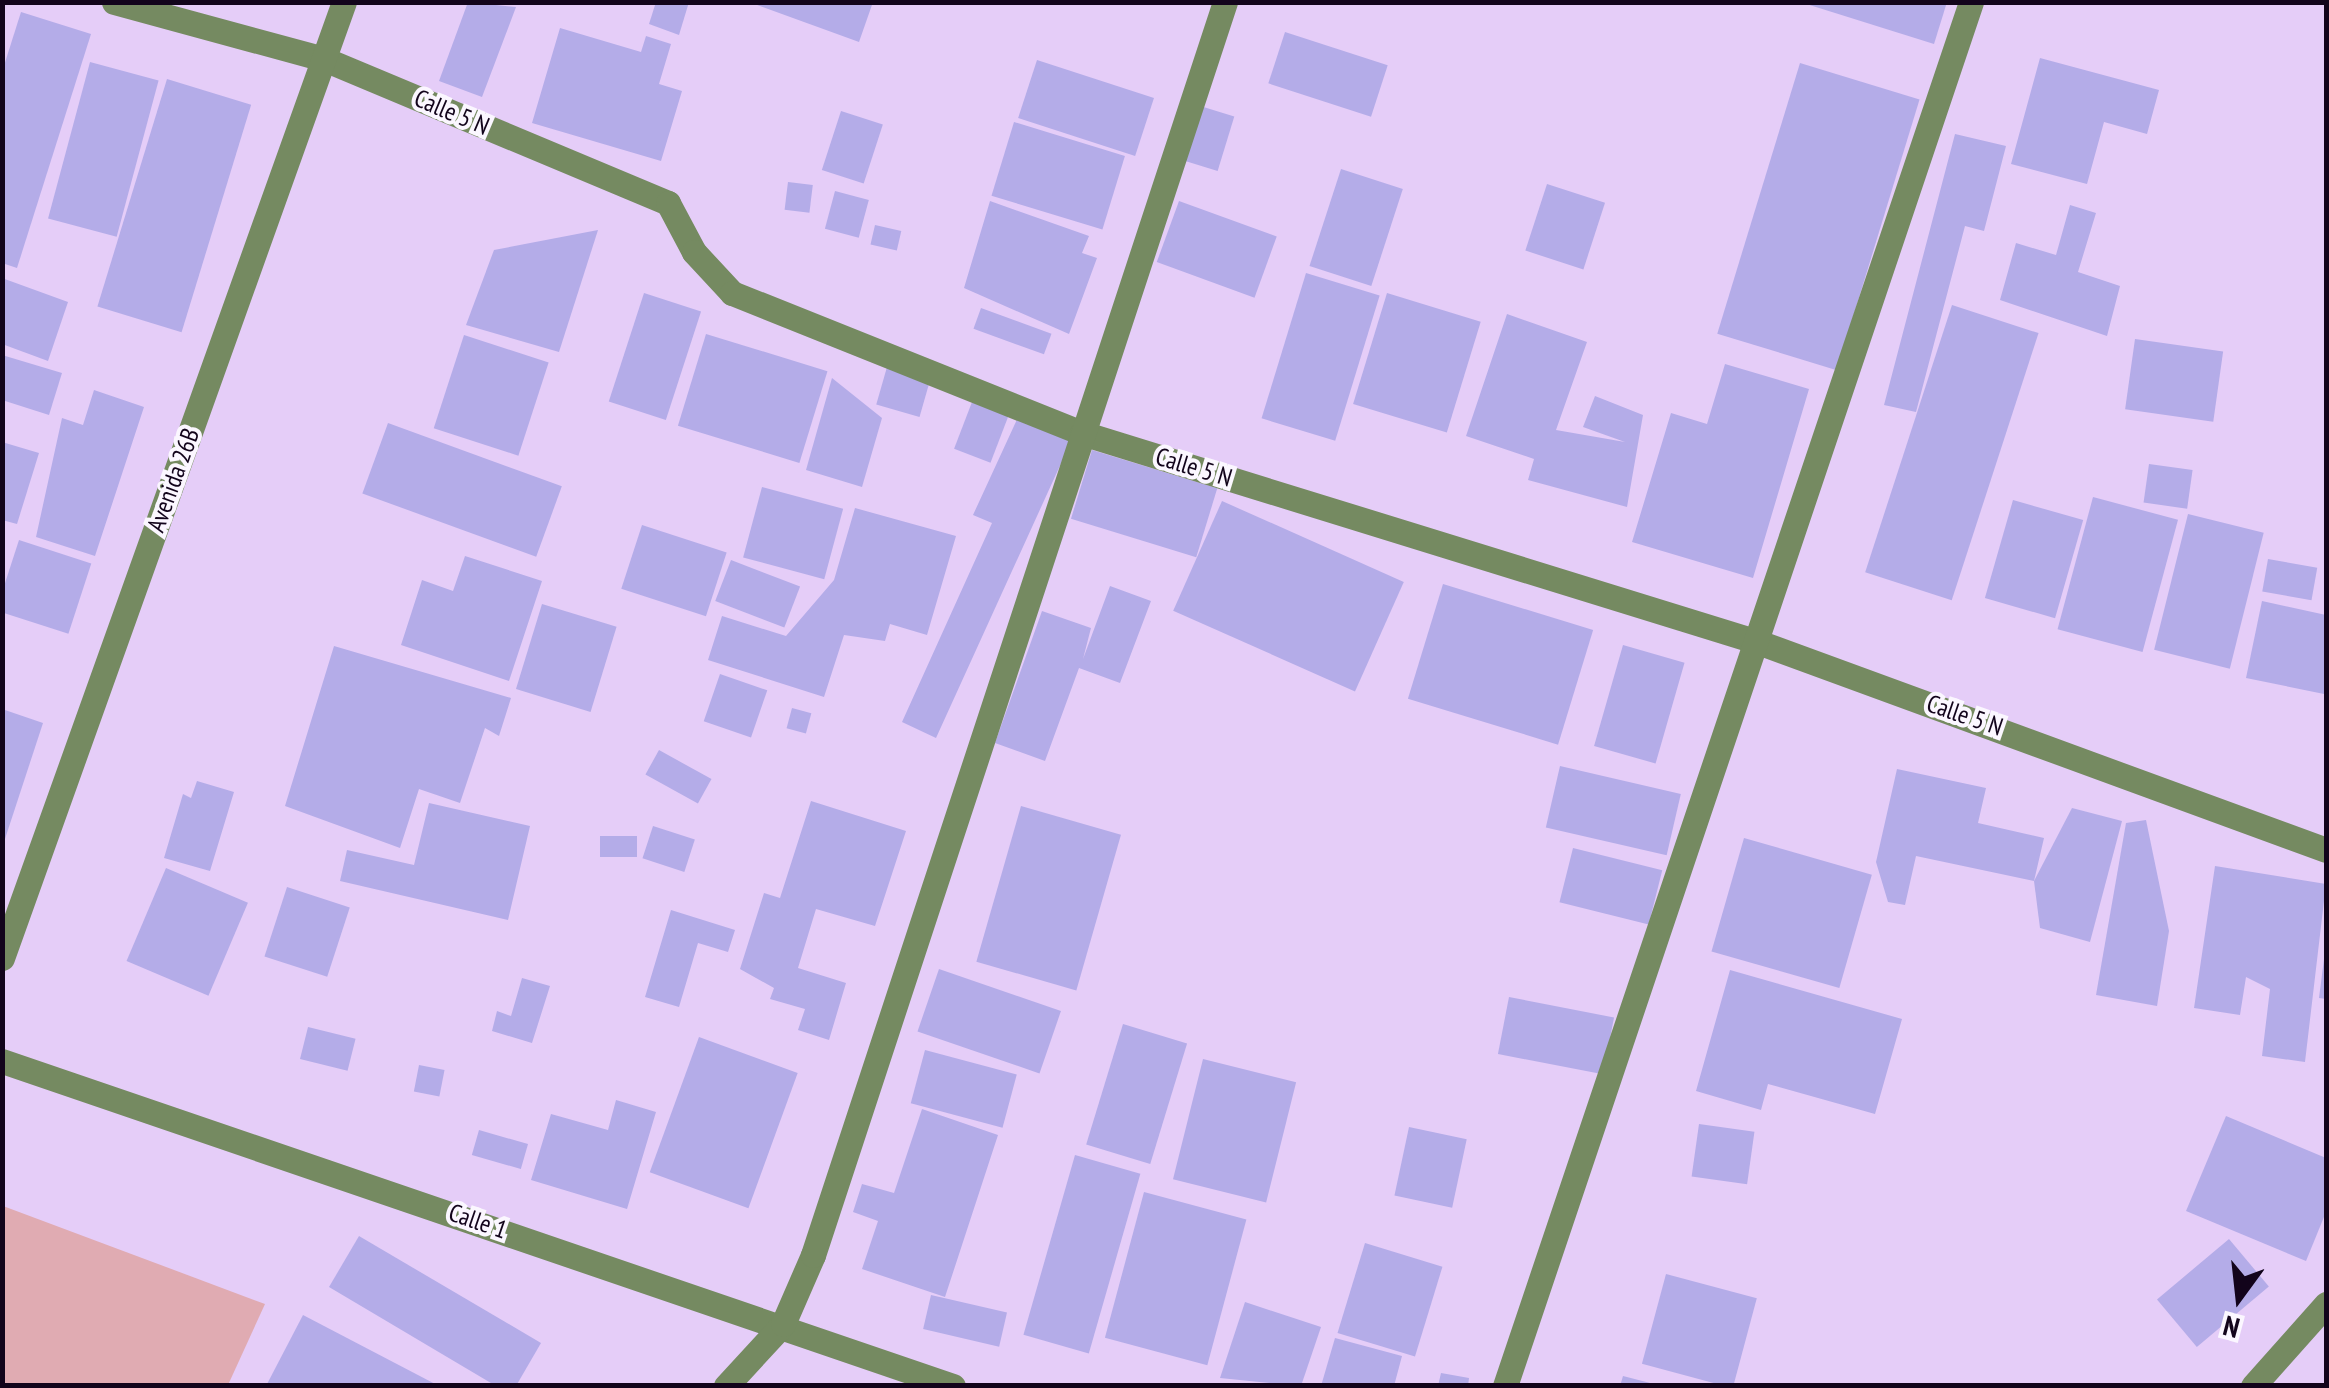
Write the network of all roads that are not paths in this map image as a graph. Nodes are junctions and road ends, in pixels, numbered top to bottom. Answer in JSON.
{"nodes":[{"id":1,"x":114,"y":2,"type":"edge"},
{"id":2,"x":344,"y":2,"type":"edge"},
{"id":3,"x":1225,"y":2,"type":"edge"},
{"id":4,"x":1971,"y":2,"type":"edge"},
{"id":5,"x":324,"y":59,"type":"junction"},
{"id":6,"x":1082,"y":432,"type":"junction"},
{"id":7,"x":1758,"y":642,"type":"junction"},
{"id":8,"x":2326,"y":850,"type":"edge"},
{"id":9,"x":2,"y":958,"type":"edge"},
{"id":10,"x":2,"y":1061,"type":"edge"},
{"id":11,"x":2326,"y":1304,"type":"edge"},
{"id":12,"x":784,"y":1324,"type":"junction"},
{"id":13,"x":726,"y":1386,"type":"edge"},
{"id":14,"x":953,"y":1386,"type":"edge"},
{"id":15,"x":1505,"y":1386,"type":"edge"},
{"id":16,"x":2253,"y":1386,"type":"edge"}],
"edges":[{"from":1,"to":5,"type":"street","name":"Calle 5 N"},
{"from":2,"to":5,"type":"street","name":"Avenida 26B"},
{"from":3,"to":6,"type":"street"},
{"from":4,"to":7,"type":"street"},
{"from":5,"to":6,"type":"street","name":"Calle 5 N"},
{"from":5,"to":9,"type":"street","name":"Avenida 26B"},
{"from":6,"to":7,"type":"street","name":"Calle 5 N"},
{"from":6,"to":12,"type":"street"},
{"from":7,"to":8,"type":"street","name":"Calle 5 N"},
{"from":7,"to":15,"type":"street"},
{"from":10,"to":12,"type":"street","name":"Calle 1"},
{"from":11,"to":16,"type":"street"},
{"from":12,"to":13,"type":"street"},
{"from":12,"to":14,"type":"street","name":"Calle 1"}]}
